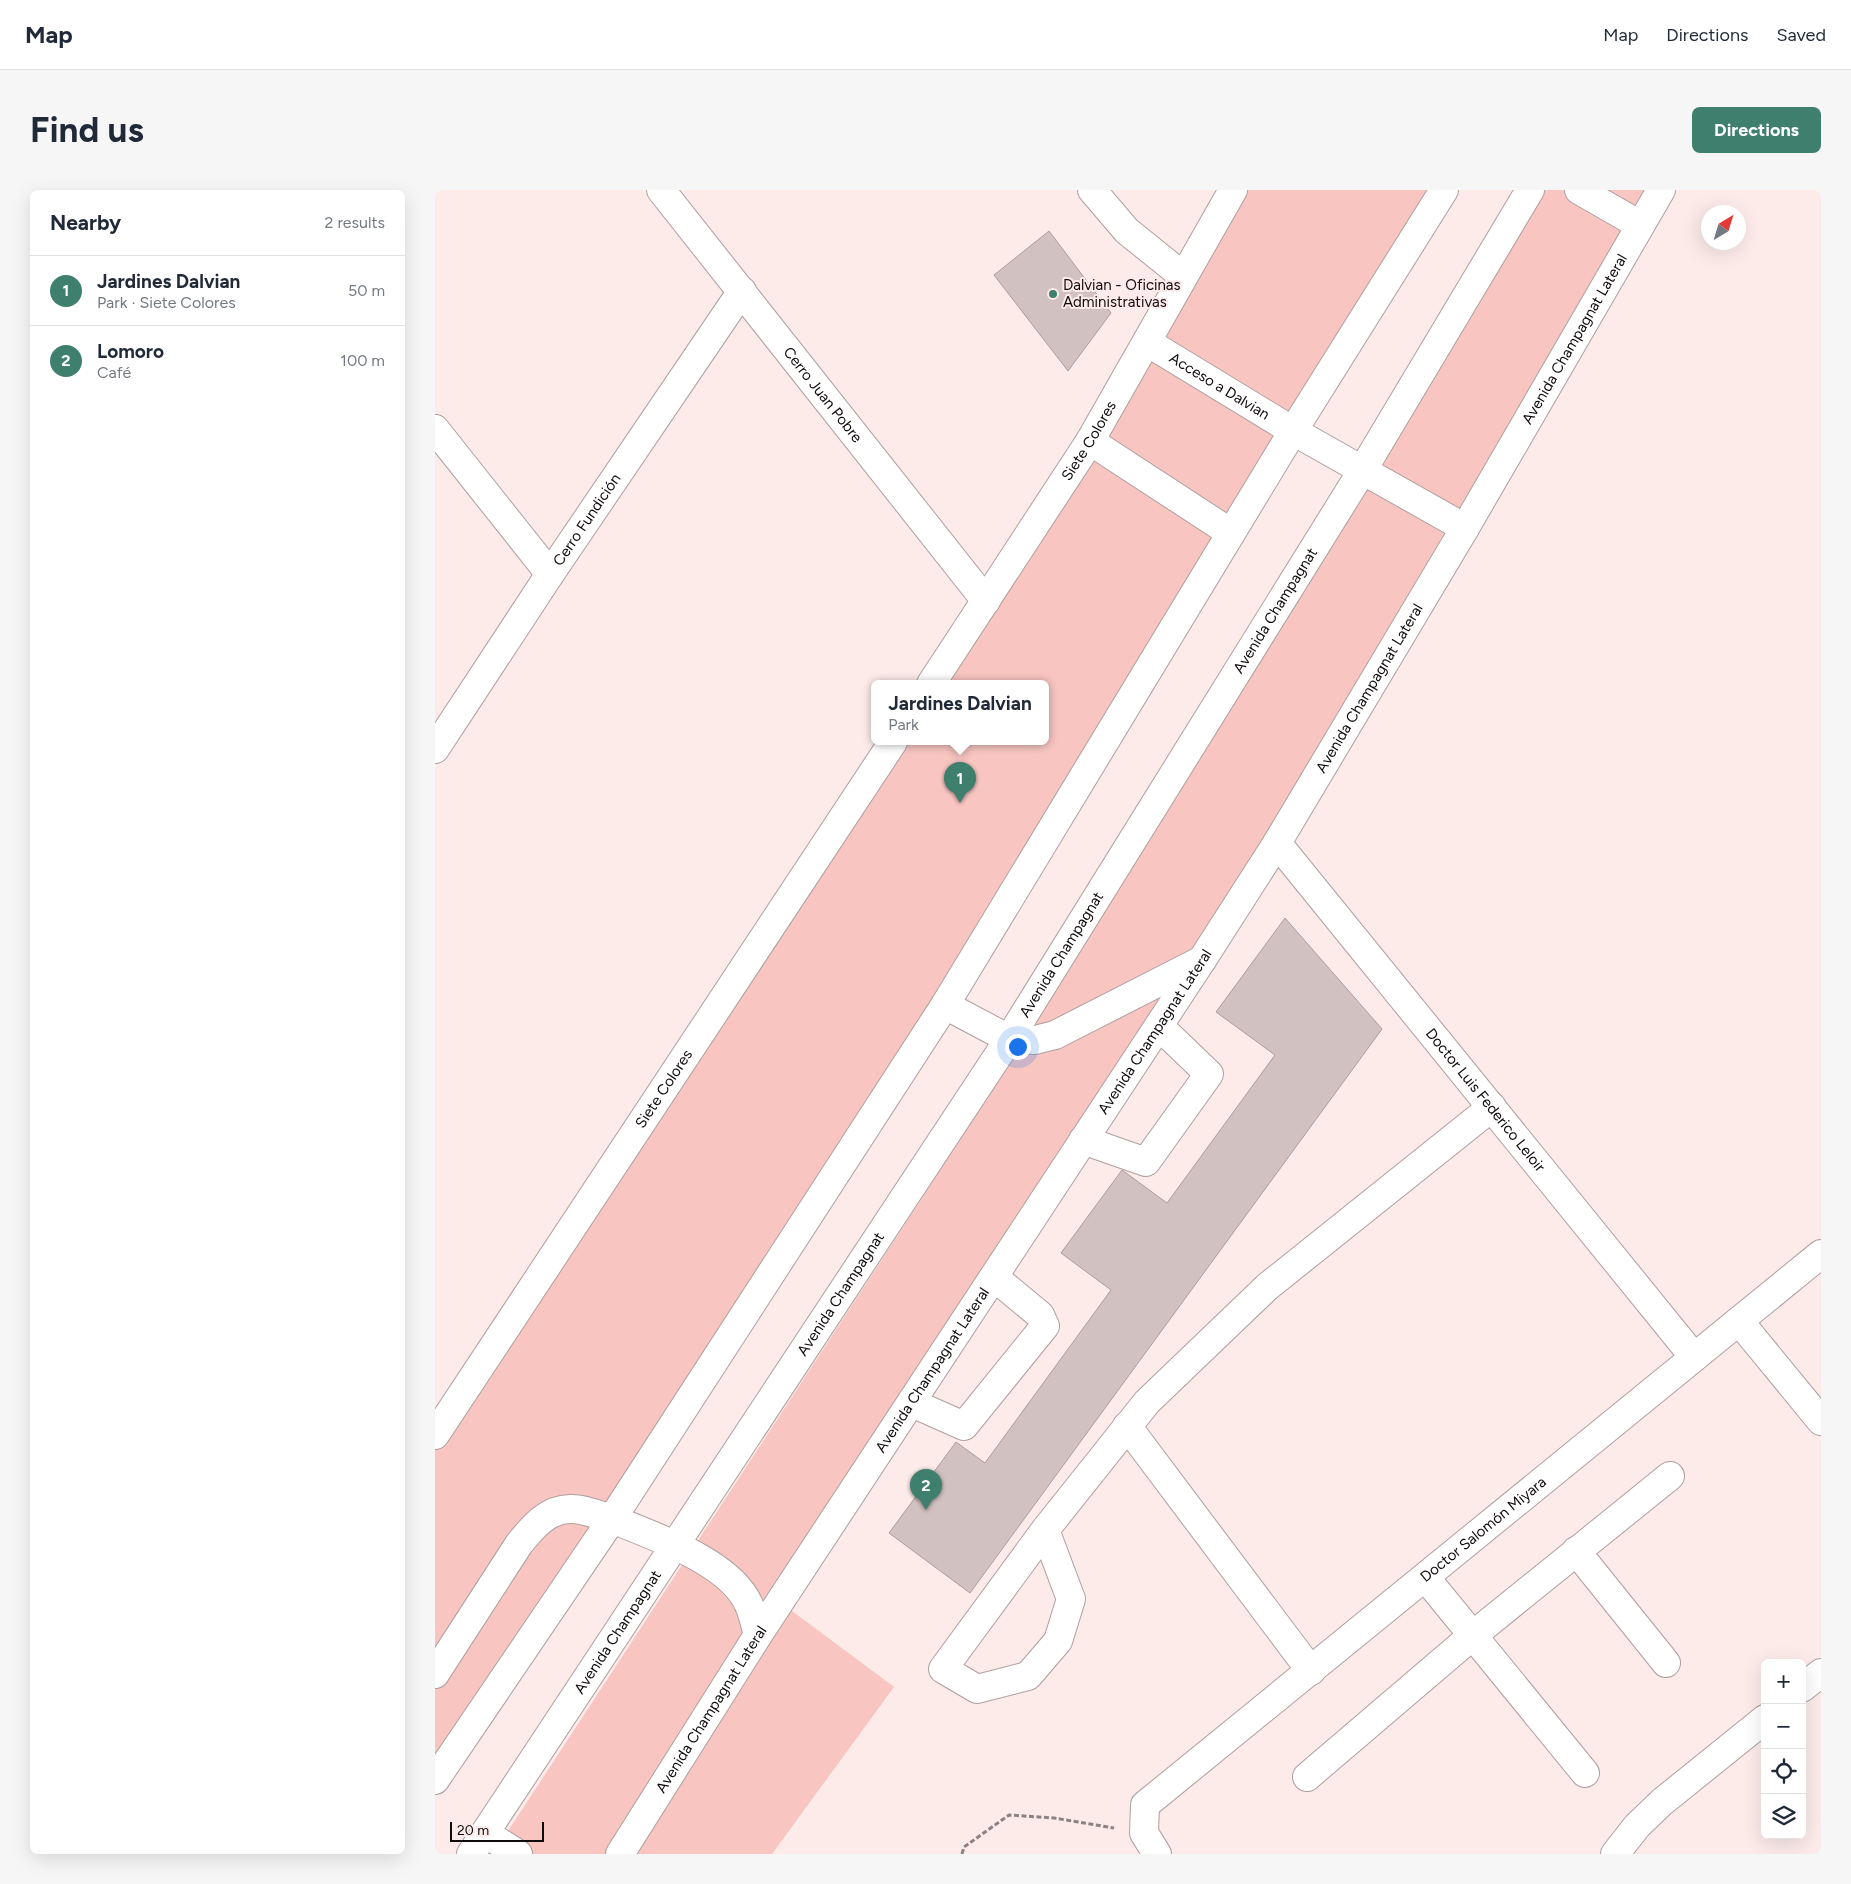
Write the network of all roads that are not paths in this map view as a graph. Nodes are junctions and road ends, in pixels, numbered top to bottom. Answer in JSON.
{"nodes":[{"id":1,"x":661,"y":190,"type":"edge"},
{"id":2,"x":1091,"y":190,"type":"edge"},
{"id":3,"x":1233,"y":190,"type":"edge"},
{"id":4,"x":1444,"y":190,"type":"edge"},
{"id":5,"x":1530,"y":190,"type":"edge"},
{"id":6,"x":1579,"y":190,"type":"edge"},
{"id":7,"x":1661,"y":190,"type":"edge"},
{"id":8,"x":1640,"y":224,"type":"junction"},
{"id":9,"x":1183,"y":276,"type":"junction"},
{"id":10,"x":742,"y":291,"type":"junction"},
{"id":11,"x":1147,"y":342,"type":"junction"},
{"id":12,"x":435,"y":429,"type":"edge"},
{"id":13,"x":1293,"y":431,"type":"junction"},
{"id":14,"x":1090,"y":441,"type":"junction"},
{"id":15,"x":1362,"y":471,"type":"junction"},
{"id":16,"x":1465,"y":528,"type":"junction"},
{"id":17,"x":1231,"y":533,"type":"junction"},
{"id":18,"x":550,"y":574,"type":"junction"},
{"id":19,"x":986,"y":601,"type":"junction"},
{"id":20,"x":934,"y":680,"type":"edge"},
{"id":21,"x":891,"y":745,"type":"edge"},
{"id":22,"x":435,"y":749,"type":"edge"},
{"id":23,"x":1277,"y":842,"type":"junction"},
{"id":24,"x":1202,"y":960,"type":"junction"},
{"id":25,"x":945,"y":1005,"type":"junction"},
{"id":26,"x":1159,"y":1026,"type":"junction"},
{"id":27,"x":1009,"y":1039,"type":"junction"},
{"id":28,"x":1491,"y":1107,"type":"junction"},
{"id":29,"x":1083,"y":1140,"type":"junction"},
{"id":30,"x":1821,"y":1254,"type":"edge"},
{"id":31,"x":994,"y":1277,"type":"junction"},
{"id":32,"x":1739,"y":1321,"type":"junction"},
{"id":33,"x":1695,"y":1357,"type":"junction"},
{"id":34,"x":912,"y":1403,"type":"junction"},
{"id":35,"x":1821,"y":1421,"type":"edge"},
{"id":36,"x":1127,"y":1426,"type":"junction"},
{"id":37,"x":435,"y":1435,"type":"edge"},
{"id":38,"x":1671,"y":1476,"type":"dead end"},
{"id":39,"x":613,"y":1519,"type":"junction"},
{"id":40,"x":1045,"y":1530,"type":"junction"},
{"id":41,"x":675,"y":1545,"type":"junction"},
{"id":42,"x":1576,"y":1551,"type":"junction"},
{"id":43,"x":1425,"y":1577,"type":"junction"},
{"id":44,"x":758,"y":1635,"type":"junction"},
{"id":45,"x":1472,"y":1636,"type":"junction"},
{"id":46,"x":1665,"y":1664,"type":"dead end"},
{"id":47,"x":1311,"y":1670,"type":"junction"},
{"id":48,"x":1821,"y":1673,"type":"edge"},
{"id":49,"x":435,"y":1674,"type":"edge"},
{"id":50,"x":1806,"y":1685,"type":"edge"},
{"id":51,"x":1761,"y":1722,"type":"edge"},
{"id":52,"x":1585,"y":1773,"type":"dead end"},
{"id":53,"x":1307,"y":1777,"type":"dead end"},
{"id":54,"x":435,"y":1780,"type":"edge"},
{"id":55,"x":478,"y":1843,"type":"edge"},
{"id":56,"x":1150,"y":1843,"type":"edge"},
{"id":57,"x":518,"y":1854,"type":"edge"},
{"id":58,"x":621,"y":1854,"type":"edge"},
{"id":59,"x":1615,"y":1854,"type":"edge"}],
"edges":[{"from":1,"to":10,"type":"street","name":"Cerro Juan Pobre"},
{"from":2,"to":9,"type":"street"},
{"from":3,"to":9,"type":"street","name":"Siete Colores"},
{"from":4,"to":13,"type":"street"},
{"from":5,"to":15,"type":"street","name":"Avenida Champagnat"},
{"from":6,"to":8,"type":"street"},
{"from":7,"to":8,"type":"street","name":"Avenida Champagnat Lateral"},
{"from":8,"to":16,"type":"street","name":"Avenida Champagnat Lateral"},
{"from":9,"to":11,"type":"street","name":"Siete Colores"},
{"from":10,"to":18,"type":"street","name":"Cerro Fundición"},
{"from":10,"to":19,"type":"street","name":"Cerro Juan Pobre"},
{"from":11,"to":13,"type":"street","name":"Acceso a Dalvian"},
{"from":11,"to":14,"type":"street","name":"Siete Colores"},
{"from":12,"to":18,"type":"street"},
{"from":13,"to":15,"type":"street","name":"Acceso a Dalvian"},
{"from":13,"to":17,"type":"street"},
{"from":14,"to":17,"type":"street"},
{"from":14,"to":19,"type":"street","name":"Siete Colores"},
{"from":15,"to":16,"type":"street","name":"Acceso a Dalvian"},
{"from":15,"to":27,"type":"street","name":"Avenida Champagnat"},
{"from":16,"to":23,"type":"street","name":"Avenida Champagnat Lateral"},
{"from":17,"to":25,"type":"street"},
{"from":18,"to":22,"type":"street","name":"Cerro Fundición"},
{"from":19,"to":20,"type":"street","name":"Siete Colores"},
{"from":21,"to":37,"type":"street","name":"Siete Colores"},
{"from":23,"to":24,"type":"street","name":"Avenida Champagnat Lateral"},
{"from":23,"to":28,"type":"street","name":"Doctor Luis Federico Leloir"},
{"from":24,"to":26,"type":"street","name":"Avenida Champagnat Lateral"},
{"from":24,"to":27,"type":"street"},
{"from":25,"to":27,"type":"street"},
{"from":25,"to":39,"type":"street"},
{"from":26,"to":29,"type":"street","name":"Avenida Champagnat Lateral"},
{"from":26,"to":29,"type":"street"},
{"from":27,"to":41,"type":"street","name":"Avenida Champagnat"},
{"from":28,"to":33,"type":"street","name":"Doctor Luis Federico Leloir"},
{"from":28,"to":36,"type":"street"},
{"from":29,"to":31,"type":"street","name":"Avenida Champagnat Lateral"},
{"from":30,"to":32,"type":"street","name":"Doctor Salomón Miyara"},
{"from":31,"to":34,"type":"street","name":"Avenida Champagnat Lateral"},
{"from":31,"to":34,"type":"street"},
{"from":32,"to":33,"type":"street","name":"Doctor Salomón Miyara"},
{"from":32,"to":35,"type":"street"},
{"from":33,"to":43,"type":"street","name":"Doctor Salomón Miyara"},
{"from":34,"to":44,"type":"street","name":"Avenida Champagnat Lateral"},
{"from":36,"to":40,"type":"street"},
{"from":36,"to":47,"type":"street"},
{"from":38,"to":42,"type":"street"},
{"from":39,"to":41,"type":"street"},
{"from":39,"to":49,"type":"street"},
{"from":39,"to":54,"type":"street"},
{"from":40,"to":40,"type":"street"},
{"from":41,"to":44,"type":"street"},
{"from":41,"to":55,"type":"street","name":"Avenida Champagnat"},
{"from":42,"to":45,"type":"street"},
{"from":42,"to":46,"type":"street"},
{"from":43,"to":45,"type":"street"},
{"from":43,"to":47,"type":"street","name":"Doctor Salomón Miyara"},
{"from":44,"to":58,"type":"street","name":"Avenida Champagnat Lateral"},
{"from":45,"to":52,"type":"street"},
{"from":45,"to":53,"type":"street"},
{"from":47,"to":56,"type":"street","name":"Doctor Salomón Miyara"},
{"from":48,"to":50,"type":"street"},
{"from":51,"to":59,"type":"street"},
{"from":55,"to":57,"type":"street"}]}
